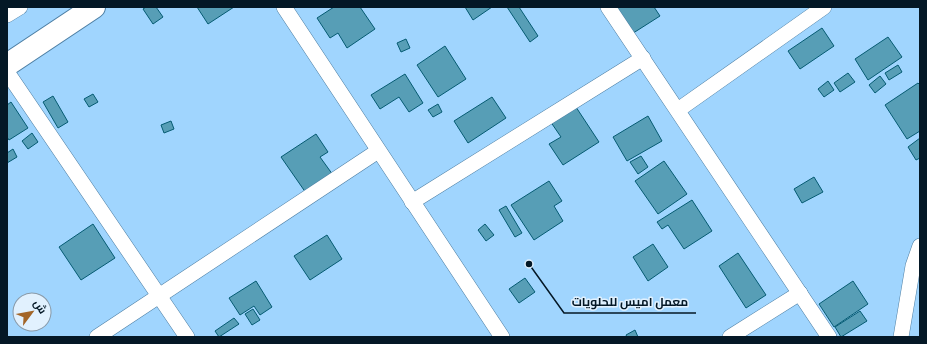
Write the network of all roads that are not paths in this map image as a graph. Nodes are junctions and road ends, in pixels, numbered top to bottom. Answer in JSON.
{"nodes":[{"id":1,"x":20,"y":7,"type":"edge"},
{"id":2,"x":284,"y":7,"type":"edge"},
{"id":3,"x":608,"y":7,"type":"edge"},
{"id":4,"x":824,"y":7,"type":"edge"},
{"id":5,"x":87,"y":9,"type":"edge"},
{"id":6,"x":7,"y":15,"type":"edge"},
{"id":7,"x":643,"y":58,"type":"junction"},
{"id":8,"x":7,"y":65,"type":"edge"},
{"id":9,"x":7,"y":72,"type":"edge"},
{"id":10,"x":678,"y":110,"type":"junction"},
{"id":11,"x":378,"y":151,"type":"junction"},
{"id":12,"x":412,"y":202,"type":"junction"},
{"id":13,"x":920,"y":246,"type":"edge"},
{"id":14,"x":800,"y":293,"type":"junction"},
{"id":15,"x":160,"y":295,"type":"junction"},
{"id":16,"x":97,"y":337,"type":"edge"},
{"id":17,"x":187,"y":337,"type":"edge"},
{"id":18,"x":502,"y":337,"type":"edge"},
{"id":19,"x":730,"y":337,"type":"edge"},
{"id":20,"x":828,"y":337,"type":"edge"},
{"id":21,"x":901,"y":337,"type":"edge"}],
"edges":[{"from":1,"to":6,"type":"street"},
{"from":2,"to":11,"type":"street"},
{"from":3,"to":7,"type":"street"},
{"from":4,"to":10,"type":"street"},
{"from":5,"to":8,"type":"street"},
{"from":7,"to":10,"type":"street"},
{"from":7,"to":12,"type":"street"},
{"from":9,"to":15,"type":"street"},
{"from":10,"to":14,"type":"street"},
{"from":11,"to":12,"type":"street"},
{"from":11,"to":15,"type":"street"},
{"from":12,"to":18,"type":"street"},
{"from":13,"to":21,"type":"street"},
{"from":14,"to":19,"type":"street"},
{"from":14,"to":20,"type":"street"},
{"from":15,"to":16,"type":"street"},
{"from":15,"to":17,"type":"street"}]}
